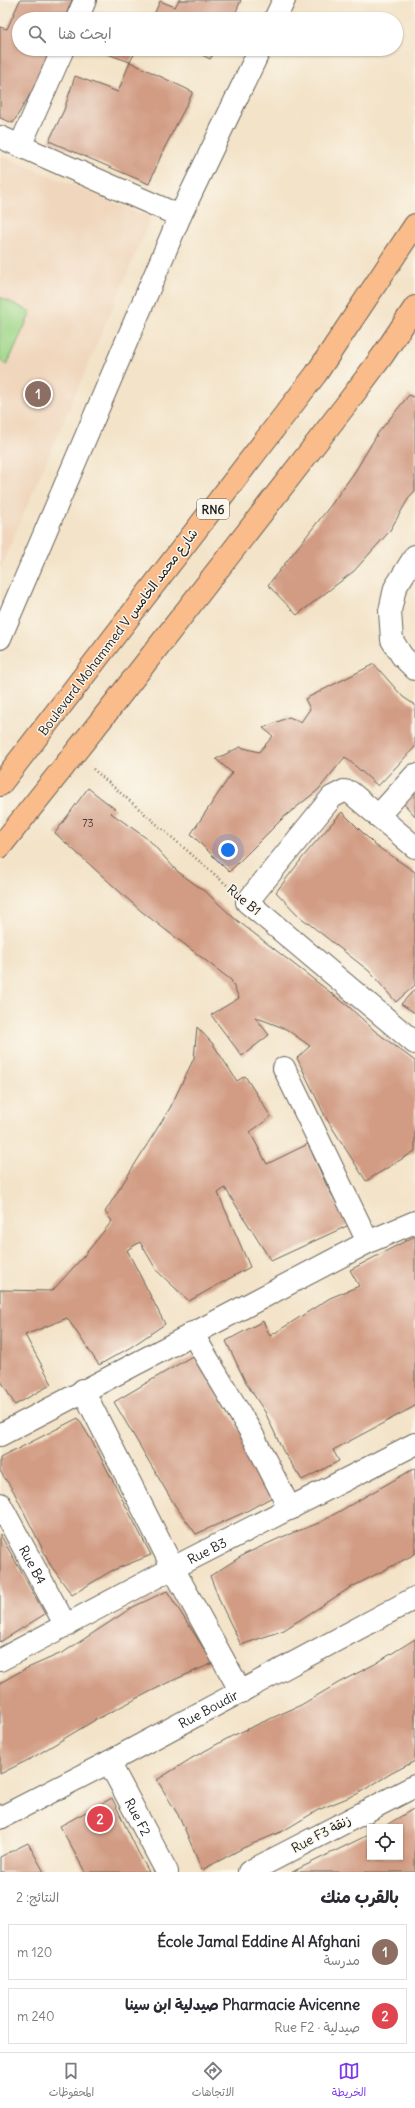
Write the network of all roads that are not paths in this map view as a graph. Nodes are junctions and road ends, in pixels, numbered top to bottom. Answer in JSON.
{"nodes":[{"id":1,"x":85,"y":0,"type":"edge"},
{"id":2,"x":284,"y":0,"type":"edge"},
{"id":3,"x":80,"y":12,"type":"edge"},
{"id":4,"x":278,"y":12,"type":"edge"},
{"id":5,"x":60,"y":56,"type":"edge"},
{"id":6,"x":257,"y":56,"type":"edge"},
{"id":7,"x":0,"y":137,"type":"edge"},
{"id":8,"x":20,"y":146,"type":"junction"},
{"id":9,"x":180,"y":216,"type":"junction"},
{"id":10,"x":415,"y":225,"type":"edge"},
{"id":11,"x":415,"y":307,"type":"edge"},
{"id":12,"x":415,"y":556,"type":"edge"},
{"id":13,"x":2,"y":628,"type":"edge"},
{"id":14,"x":415,"y":669,"type":"edge"},
{"id":15,"x":415,"y":775,"type":"edge"},
{"id":16,"x":0,"y":785,"type":"edge"},
{"id":17,"x":378,"y":816,"type":"junction"},
{"id":18,"x":0,"y":847,"type":"edge"},
{"id":19,"x":415,"y":848,"type":"edge"},
{"id":20,"x":415,"y":1043,"type":"edge"},
{"id":21,"x":284,"y":1068,"type":"dead end"},
{"id":22,"x":415,"y":1222,"type":"edge"},
{"id":23,"x":368,"y":1242,"type":"junction"},
{"id":24,"x":192,"y":1333,"type":"junction"},
{"id":25,"x":83,"y":1390,"type":"junction"},
{"id":26,"x":0,"y":1435,"type":"edge"},
{"id":27,"x":415,"y":1444,"type":"edge"},
{"id":28,"x":0,"y":1504,"type":"edge"},
{"id":29,"x":290,"y":1509,"type":"junction"},
{"id":30,"x":173,"y":1568,"type":"junction"},
{"id":31,"x":415,"y":1598,"type":"edge"},
{"id":32,"x":66,"y":1626,"type":"junction"},
{"id":33,"x":0,"y":1660,"type":"edge"},
{"id":34,"x":241,"y":1692,"type":"junction"},
{"id":35,"x":109,"y":1762,"type":"junction"},
{"id":36,"x":415,"y":1786,"type":"edge"},
{"id":37,"x":0,"y":1818,"type":"edge"},
{"id":38,"x":167,"y":1872,"type":"edge"},
{"id":39,"x":249,"y":1872,"type":"edge"}],
"edges":[{"from":1,"to":3,"type":"street"},
{"from":2,"to":4,"type":"street"},
{"from":5,"to":8,"type":"street"},
{"from":6,"to":9,"type":"street"},
{"from":7,"to":8,"type":"street"},
{"from":8,"to":9,"type":"street"},
{"from":9,"to":13,"type":"street"},
{"from":10,"to":16,"type":"main road","name":"Boulevard Mohammed V شارع محمد الخامس","number":"RN6"},
{"from":11,"to":18,"type":"main road"},
{"from":12,"to":14,"type":"street"},
{"from":15,"to":17,"type":"street"},
{"from":17,"to":19,"type":"street"},
{"from":17,"to":20,"type":"street","name":"Rue B1"},
{"from":21,"to":23,"type":"street"},
{"from":22,"to":23,"type":"street"},
{"from":23,"to":24,"type":"street"},
{"from":24,"to":25,"type":"street"},
{"from":24,"to":29,"type":"street"},
{"from":25,"to":26,"type":"street"},
{"from":25,"to":30,"type":"street"},
{"from":27,"to":29,"type":"street","name":"Rue B3"},
{"from":28,"to":32,"type":"street","name":"Rue B4"},
{"from":29,"to":30,"type":"street","name":"Rue B3"},
{"from":30,"to":32,"type":"street","name":"Rue B3"},
{"from":30,"to":34,"type":"street"},
{"from":31,"to":34,"type":"street","name":"Rue Boudir"},
{"from":32,"to":33,"type":"street","name":"Rue B3"},
{"from":34,"to":35,"type":"street","name":"Rue Boudir"},
{"from":35,"to":37,"type":"street","name":"Rue Boudir"},
{"from":35,"to":38,"type":"street","name":"Rue F2"},
{"from":36,"to":39,"type":"street","name":"Rue F3 زنقة"}]}
